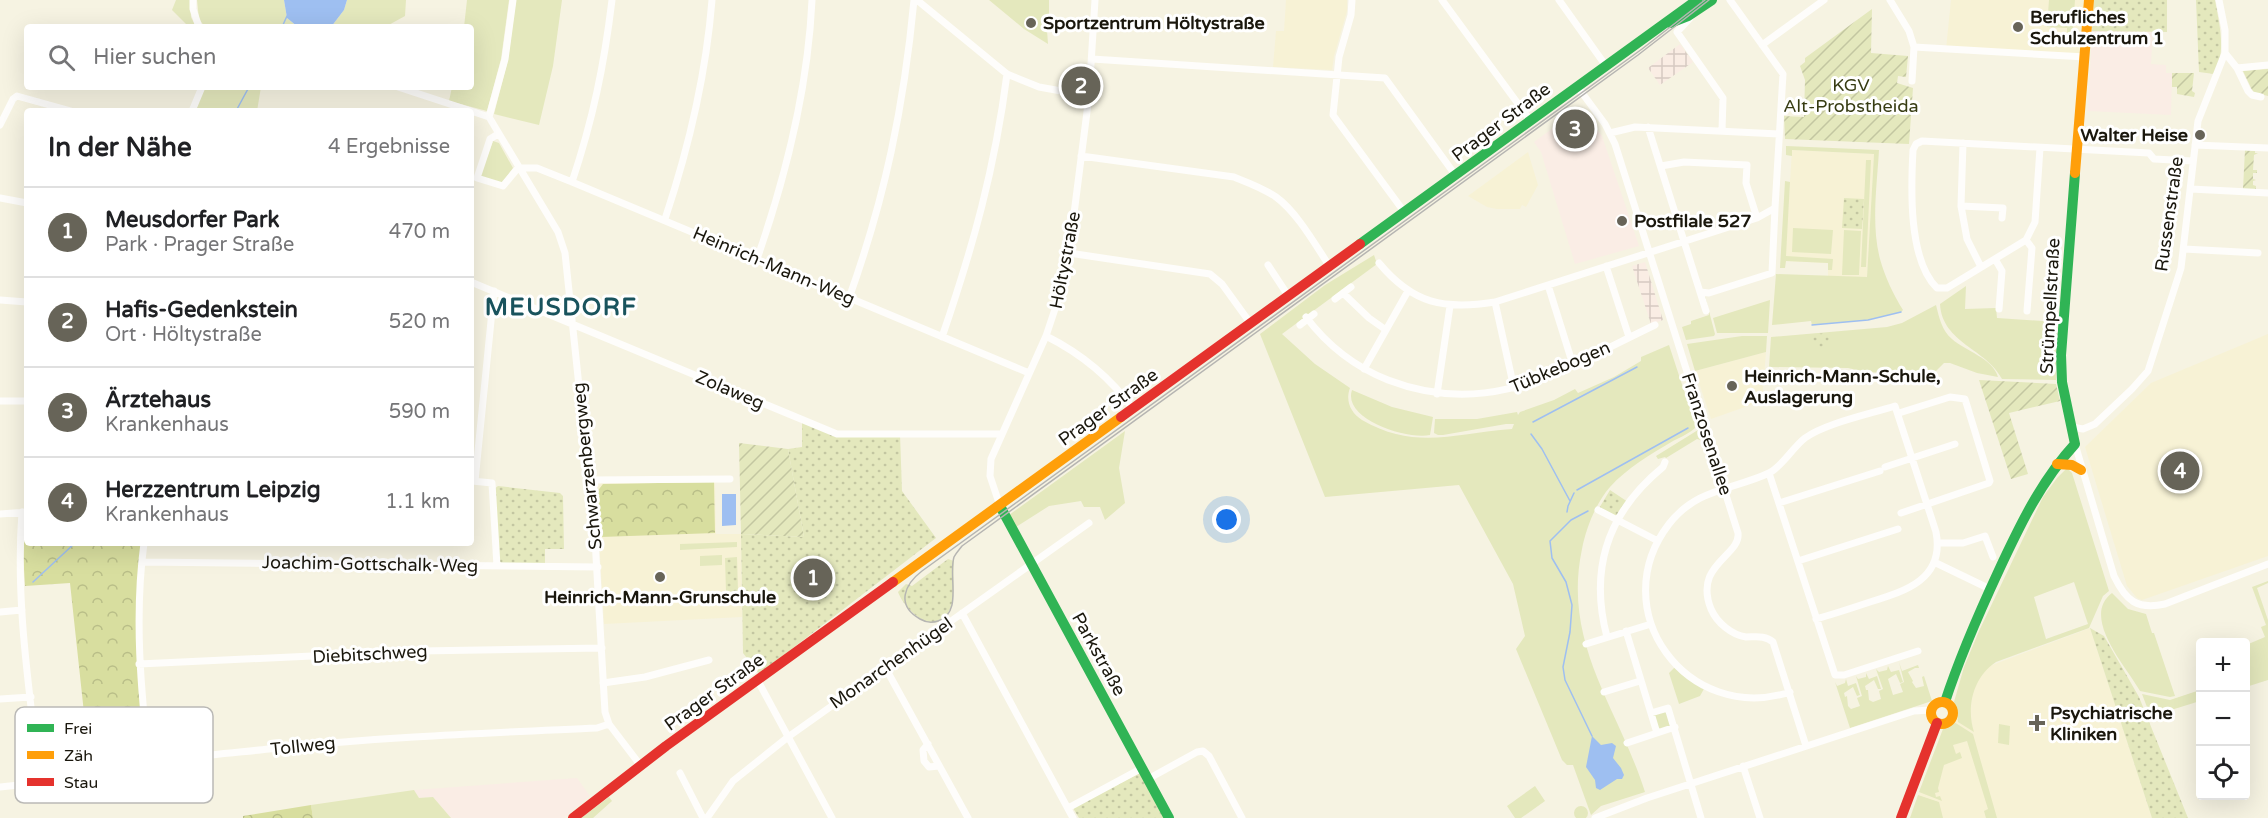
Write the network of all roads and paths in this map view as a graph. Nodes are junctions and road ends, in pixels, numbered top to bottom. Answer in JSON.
{"nodes":[{"id":1,"x":193,"y":0,"type":"edge"},
{"id":2,"x":513,"y":0,"type":"edge"},
{"id":3,"x":612,"y":0,"type":"edge"},
{"id":4,"x":712,"y":0,"type":"edge"},
{"id":5,"x":812,"y":0,"type":"edge"},
{"id":6,"x":915,"y":0,"type":"edge"},
{"id":7,"x":1095,"y":0,"type":"edge"},
{"id":8,"x":1352,"y":0,"type":"edge"},
{"id":9,"x":1442,"y":0,"type":"edge"},
{"id":10,"x":1559,"y":0,"type":"edge"},
{"id":11,"x":1712,"y":0,"type":"edge"},
{"id":12,"x":1730,"y":0,"type":"edge"},
{"id":13,"x":1824,"y":0,"type":"edge"},
{"id":14,"x":1890,"y":0,"type":"edge"},
{"id":15,"x":2089,"y":0,"type":"edge"},
{"id":16,"x":2219,"y":0,"type":"edge"},
{"id":17,"x":1697,"y":5,"type":"edge"},
{"id":18,"x":198,"y":24,"type":"edge"},
{"id":19,"x":1762,"y":45,"type":"junction"},
{"id":20,"x":1914,"y":47,"type":"junction"},
{"id":21,"x":2225,"y":53,"type":"junction"},
{"id":22,"x":2085,"y":57,"type":"junction"},
{"id":23,"x":1092,"y":59,"type":"junction"},
{"id":24,"x":2268,"y":65,"type":"edge"},
{"id":25,"x":1606,"y":66,"type":"junction"},
{"id":26,"x":2237,"y":68,"type":"junction"},
{"id":27,"x":1007,"y":74,"type":"junction"},
{"id":28,"x":1337,"y":76,"type":"junction"},
{"id":29,"x":1912,"y":81,"type":"dead end"},
{"id":30,"x":1577,"y":86,"type":"junction"},
{"id":31,"x":201,"y":90,"type":"edge"},
{"id":32,"x":407,"y":90,"type":"edge"},
{"id":33,"x":1089,"y":96,"type":"junction"},
{"id":34,"x":2261,"y":97,"type":"dead end"},
{"id":35,"x":60,"y":108,"type":"edge"},
{"id":36,"x":193,"y":108,"type":"edge"},
{"id":37,"x":462,"y":108,"type":"edge"},
{"id":38,"x":474,"y":112,"type":"edge"},
{"id":39,"x":489,"y":117,"type":"junction"},
{"id":40,"x":1530,"y":120,"type":"junction"},
{"id":41,"x":0,"y":125,"type":"edge"},
{"id":42,"x":1648,"y":127,"type":"junction"},
{"id":43,"x":1722,"y":131,"type":"junction"},
{"id":44,"x":1610,"y":133,"type":"junction"},
{"id":45,"x":498,"y":134,"type":"junction"},
{"id":46,"x":1779,"y":134,"type":"junction"},
{"id":47,"x":1963,"y":143,"type":"junction"},
{"id":48,"x":2195,"y":146,"type":"junction"},
{"id":49,"x":2040,"y":148,"type":"junction"},
{"id":50,"x":2268,"y":148,"type":"edge"},
{"id":51,"x":2077,"y":149,"type":"junction"},
{"id":52,"x":1082,"y":156,"type":"junction"},
{"id":53,"x":2193,"y":161,"type":"junction"},
{"id":54,"x":1661,"y":166,"type":"junction"},
{"id":55,"x":518,"y":168,"type":"junction"},
{"id":56,"x":1456,"y":176,"type":"junction"},
{"id":57,"x":474,"y":177,"type":"edge"},
{"id":58,"x":572,"y":182,"type":"junction"},
{"id":59,"x":2191,"y":189,"type":"junction"},
{"id":60,"x":2268,"y":193,"type":"edge"},
{"id":61,"x":0,"y":198,"type":"edge"},
{"id":62,"x":24,"y":202,"type":"edge"},
{"id":63,"x":1961,"y":206,"type":"junction"},
{"id":64,"x":1775,"y":208,"type":"junction"},
{"id":65,"x":1405,"y":213,"type":"junction"},
{"id":66,"x":1757,"y":218,"type":"junction"},
{"id":67,"x":2002,"y":218,"type":"dead end"},
{"id":68,"x":665,"y":219,"type":"junction"},
{"id":69,"x":2026,"y":240,"type":"junction"},
{"id":70,"x":1684,"y":241,"type":"junction"},
{"id":71,"x":2184,"y":249,"type":"junction"},
{"id":72,"x":1069,"y":253,"type":"junction"},
{"id":73,"x":1649,"y":253,"type":"junction"},
{"id":74,"x":2258,"y":253,"type":"dead end"},
{"id":75,"x":757,"y":259,"type":"junction"},
{"id":76,"x":1995,"y":259,"type":"junction"},
{"id":77,"x":1379,"y":263,"type":"dead end"},
{"id":78,"x":1268,"y":265,"type":"dead end"},
{"id":79,"x":1606,"y":266,"type":"junction"},
{"id":80,"x":1330,"y":267,"type":"junction"},
{"id":81,"x":1981,"y":267,"type":"junction"},
{"id":82,"x":474,"y":283,"type":"edge"},
{"id":83,"x":1548,"y":285,"type":"junction"},
{"id":84,"x":1351,"y":287,"type":"dead end"},
{"id":85,"x":494,"y":291,"type":"junction"},
{"id":86,"x":1408,"y":291,"type":"junction"},
{"id":87,"x":1700,"y":292,"type":"junction"},
{"id":88,"x":1343,"y":293,"type":"junction"},
{"id":89,"x":1289,"y":297,"type":"junction"},
{"id":90,"x":849,"y":298,"type":"junction"},
{"id":91,"x":1335,"y":298,"type":"dead end"},
{"id":92,"x":0,"y":300,"type":"edge"},
{"id":93,"x":24,"y":302,"type":"edge"},
{"id":94,"x":1495,"y":302,"type":"junction"},
{"id":95,"x":1450,"y":306,"type":"junction"},
{"id":96,"x":1999,"y":309,"type":"dead end"},
{"id":97,"x":1706,"y":311,"type":"dead end"},
{"id":98,"x":2027,"y":311,"type":"dead end"},
{"id":99,"x":1314,"y":314,"type":"dead end"},
{"id":100,"x":1307,"y":318,"type":"junction"},
{"id":101,"x":573,"y":324,"type":"junction"},
{"id":102,"x":1251,"y":324,"type":"junction"},
{"id":103,"x":1299,"y":325,"type":"dead end"},
{"id":104,"x":1655,"y":325,"type":"dead end"},
{"id":105,"x":1386,"y":330,"type":"junction"},
{"id":106,"x":1046,"y":336,"type":"junction"},
{"id":107,"x":942,"y":337,"type":"junction"},
{"id":108,"x":1629,"y":337,"type":"junction"},
{"id":109,"x":1573,"y":365,"type":"junction"},
{"id":110,"x":1364,"y":369,"type":"junction"},
{"id":111,"x":1029,"y":374,"type":"junction"},
{"id":112,"x":1514,"y":388,"type":"junction"},
{"id":113,"x":1437,"y":393,"type":"junction"},
{"id":114,"x":0,"y":401,"type":"edge"},
{"id":115,"x":24,"y":401,"type":"edge"},
{"id":116,"x":1133,"y":410,"type":"junction"},
{"id":117,"x":1899,"y":412,"type":"junction"},
{"id":118,"x":2072,"y":427,"type":"junction"},
{"id":119,"x":1002,"y":434,"type":"junction"},
{"id":120,"x":1955,"y":444,"type":"dead end"},
{"id":121,"x":2075,"y":444,"type":"junction"},
{"id":122,"x":1913,"y":458,"type":"junction"},
{"id":123,"x":1665,"y":462,"type":"dead end"},
{"id":124,"x":2057,"y":464,"type":"junction"},
{"id":125,"x":2081,"y":470,"type":"junction"},
{"id":126,"x":474,"y":472,"type":"edge"},
{"id":127,"x":1769,"y":473,"type":"junction"},
{"id":128,"x":730,"y":479,"type":"dead end"},
{"id":129,"x":589,"y":480,"type":"junction"},
{"id":130,"x":474,"y":481,"type":"edge"},
{"id":131,"x":1724,"y":487,"type":"junction"},
{"id":132,"x":1779,"y":503,"type":"junction"},
{"id":133,"x":1928,"y":504,"type":"junction"},
{"id":134,"x":1000,"y":506,"type":"junction"},
{"id":135,"x":1598,"y":510,"type":"dead end"},
{"id":136,"x":24,"y":512,"type":"edge"},
{"id":137,"x":1900,"y":513,"type":"dead end"},
{"id":138,"x":0,"y":514,"type":"edge"},
{"id":139,"x":24,"y":518,"type":"edge"},
{"id":140,"x":1617,"y":520,"type":"junction"},
{"id":141,"x":1089,"y":523,"type":"dead end"},
{"id":142,"x":1898,"y":529,"type":"dead end"},
{"id":143,"x":1658,"y":542,"type":"junction"},
{"id":144,"x":1938,"y":543,"type":"junction"},
{"id":145,"x":144,"y":546,"type":"edge"},
{"id":146,"x":1993,"y":556,"type":"dead end"},
{"id":147,"x":1798,"y":561,"type":"junction"},
{"id":148,"x":142,"y":562,"type":"junction"},
{"id":149,"x":1934,"y":562,"type":"junction"},
{"id":150,"x":1030,"y":564,"type":"junction"},
{"id":151,"x":2268,"y":564,"type":"edge"},
{"id":152,"x":497,"y":566,"type":"junction"},
{"id":153,"x":598,"y":567,"type":"junction"},
{"id":154,"x":1990,"y":589,"type":"junction"},
{"id":155,"x":22,"y":610,"type":"junction"},
{"id":156,"x":0,"y":612,"type":"edge"},
{"id":157,"x":962,"y":613,"type":"junction"},
{"id":158,"x":1816,"y":619,"type":"junction"},
{"id":159,"x":1651,"y":624,"type":"junction"},
{"id":160,"x":1626,"y":631,"type":"junction"},
{"id":161,"x":1607,"y":637,"type":"junction"},
{"id":162,"x":1586,"y":644,"type":"dead end"},
{"id":163,"x":602,"y":648,"type":"junction"},
{"id":164,"x":1918,"y":651,"type":"dead end"},
{"id":165,"x":710,"y":660,"type":"dead end"},
{"id":166,"x":139,"y":664,"type":"junction"},
{"id":167,"x":885,"y":667,"type":"junction"},
{"id":168,"x":758,"y":681,"type":"junction"},
{"id":169,"x":1640,"y":681,"type":"junction"},
{"id":170,"x":603,"y":683,"type":"junction"},
{"id":171,"x":1604,"y":692,"type":"dead end"},
{"id":172,"x":1790,"y":692,"type":"junction"},
{"id":173,"x":31,"y":697,"type":"junction"},
{"id":174,"x":0,"y":699,"type":"edge"},
{"id":175,"x":1945,"y":702,"type":"junction"},
{"id":176,"x":32,"y":707,"type":"edge"},
{"id":177,"x":143,"y":707,"type":"edge"},
{"id":178,"x":1931,"y":710,"type":"junction"},
{"id":179,"x":1651,"y":713,"type":"junction"},
{"id":180,"x":1937,"y":723,"type":"junction"},
{"id":181,"x":609,"y":724,"type":"junction"},
{"id":182,"x":1674,"y":728,"type":"junction"},
{"id":183,"x":1658,"y":733,"type":"junction"},
{"id":184,"x":788,"y":737,"type":"junction"},
{"id":185,"x":1627,"y":743,"type":"dead end"},
{"id":186,"x":1806,"y":746,"type":"junction"},
{"id":187,"x":213,"y":756,"type":"edge"},
{"id":188,"x":640,"y":766,"type":"junction"},
{"id":189,"x":1743,"y":766,"type":"junction"},
{"id":190,"x":1142,"y":768,"type":"junction"},
{"id":191,"x":680,"y":773,"type":"dead end"},
{"id":192,"x":1148,"y":779,"type":"junction"},
{"id":193,"x":1691,"y":784,"type":"junction"},
{"id":194,"x":15,"y":786,"type":"edge"},
{"id":195,"x":0,"y":787,"type":"edge"},
{"id":196,"x":1068,"y":808,"type":"junction"},
{"id":197,"x":573,"y":818,"type":"edge"},
{"id":198,"x":705,"y":818,"type":"edge"},
{"id":199,"x":831,"y":818,"type":"edge"},
{"id":200,"x":968,"y":818,"type":"edge"},
{"id":201,"x":1073,"y":818,"type":"edge"},
{"id":202,"x":1168,"y":818,"type":"edge"},
{"id":203,"x":1242,"y":818,"type":"edge"},
{"id":204,"x":1595,"y":818,"type":"edge"},
{"id":205,"x":1701,"y":818,"type":"edge"},
{"id":206,"x":1760,"y":818,"type":"edge"},
{"id":207,"x":1901,"y":818,"type":"edge"}],
"edges":[{"from":1,"to":18,"type":"street"},
{"from":2,"to":39,"type":"street"},
{"from":3,"to":58,"type":"street"},
{"from":4,"to":68,"type":"street"},
{"from":5,"to":75,"type":"street"},
{"from":6,"to":27,"type":"street"},
{"from":6,"to":90,"type":"street"},
{"from":7,"to":23,"type":"street","name":"Höltystraße"},
{"from":8,"to":28,"type":"street"},
{"from":9,"to":40,"type":"street"},
{"from":10,"to":25,"type":"street"},
{"from":11,"to":17,"type":"main road","name":"Prager Straße"},
{"from":12,"to":19,"type":"street"},
{"from":13,"to":19,"type":"street"},
{"from":14,"to":20,"type":"street"},
{"from":15,"to":22,"type":"main road","name":"Strümpellstraße"},
{"from":16,"to":21,"type":"street","name":"Russenstraße"},
{"from":17,"to":25,"type":"main road","name":"Prager Straße"},
{"from":17,"to":43,"type":"street"},
{"from":19,"to":46,"type":"street"},
{"from":20,"to":22,"type":"street"},
{"from":20,"to":29,"type":"street"},
{"from":21,"to":26,"type":"street"},
{"from":21,"to":48,"type":"street","name":"Russenstraße"},
{"from":22,"to":51,"type":"main road","name":"Strümpellstraße"},
{"from":23,"to":28,"type":"street"},
{"from":23,"to":33,"type":"street","name":"Höltystraße"},
{"from":24,"to":26,"type":"street"},
{"from":25,"to":30,"type":"main road","name":"Prager Straße"},
{"from":26,"to":34,"type":"street"},
{"from":27,"to":33,"type":"street"},
{"from":27,"to":107,"type":"street"},
{"from":28,"to":56,"type":"street"},
{"from":28,"to":65,"type":"street"},
{"from":30,"to":40,"type":"main road","name":"Prager Straße"},
{"from":30,"to":44,"type":"street","name":"Franzosenallee"},
{"from":31,"to":36,"type":"street"},
{"from":32,"to":37,"type":"street"},
{"from":33,"to":52,"type":"street","name":"Höltystraße"},
{"from":35,"to":41,"type":"street"},
{"from":38,"to":39,"type":"street"},
{"from":39,"to":45,"type":"street","name":"Schwarzenbergweg"},
{"from":40,"to":56,"type":"main road","name":"Prager Straße"},
{"from":42,"to":43,"type":"street"},
{"from":42,"to":44,"type":"street"},
{"from":42,"to":54,"type":"street"},
{"from":43,"to":46,"type":"street"},
{"from":44,"to":73,"type":"street","name":"Franzosenallee"},
{"from":45,"to":55,"type":"street","name":"Schwarzenbergweg"},
{"from":45,"to":57,"type":"street"},
{"from":46,"to":64,"type":"street"},
{"from":47,"to":49,"type":"street"},
{"from":47,"to":63,"type":"street"},
{"from":47,"to":81,"type":"street"},
{"from":48,"to":50,"type":"street"},
{"from":48,"to":53,"type":"street","name":"Russenstraße"},
{"from":49,"to":51,"type":"street"},
{"from":49,"to":69,"type":"street"},
{"from":51,"to":53,"type":"street"},
{"from":51,"to":118,"type":"main road","name":"Strümpellstraße"},
{"from":52,"to":72,"type":"street","name":"Höltystraße"},
{"from":52,"to":80,"type":"street"},
{"from":53,"to":59,"type":"street","name":"Russenstraße"},
{"from":54,"to":66,"type":"street"},
{"from":54,"to":70,"type":"street"},
{"from":55,"to":57,"type":"street"},
{"from":55,"to":58,"type":"street","name":"Heinrich-Mann-Weg"},
{"from":55,"to":101,"type":"street","name":"Schwarzenbergweg"},
{"from":56,"to":65,"type":"main road","name":"Prager Straße"},
{"from":58,"to":68,"type":"street","name":"Heinrich-Mann-Weg"},
{"from":59,"to":60,"type":"street"},
{"from":59,"to":71,"type":"street","name":"Russenstraße"},
{"from":61,"to":62,"type":"street"},
{"from":63,"to":67,"type":"street"},
{"from":63,"to":81,"type":"street"},
{"from":64,"to":66,"type":"street"},
{"from":64,"to":87,"type":"street"},
{"from":65,"to":80,"type":"main road","name":"Prager Straße"},
{"from":66,"to":70,"type":"street"},
{"from":68,"to":75,"type":"street","name":"Heinrich-Mann-Weg"},
{"from":69,"to":76,"type":"street"},
{"from":69,"to":98,"type":"street"},
{"from":70,"to":73,"type":"street"},
{"from":70,"to":87,"type":"street"},
{"from":71,"to":74,"type":"street"},
{"from":71,"to":118,"type":"street","name":"Russenstraße"},
{"from":72,"to":102,"type":"street"},
{"from":72,"to":106,"type":"street","name":"Höltystraße"},
{"from":73,"to":79,"type":"street"},
{"from":73,"to":131,"type":"street","name":"Franzosenallee"},
{"from":75,"to":90,"type":"street","name":"Heinrich-Mann-Weg"},
{"from":76,"to":81,"type":"street"},
{"from":76,"to":96,"type":"street"},
{"from":77,"to":86,"type":"street"},
{"from":78,"to":89,"type":"street"},
{"from":79,"to":83,"type":"street"},
{"from":79,"to":108,"type":"street"},
{"from":80,"to":89,"type":"main road","name":"Prager Straße"},
{"from":82,"to":85,"type":"street","name":"Zolaweg"},
{"from":83,"to":94,"type":"street"},
{"from":83,"to":109,"type":"street"},
{"from":84,"to":88,"type":"street"},
{"from":85,"to":101,"type":"street","name":"Zolaweg"},
{"from":85,"to":126,"type":"street"},
{"from":86,"to":95,"type":"street"},
{"from":86,"to":105,"type":"street"},
{"from":87,"to":97,"type":"street"},
{"from":88,"to":91,"type":"street"},
{"from":88,"to":105,"type":"street"},
{"from":89,"to":102,"type":"main road","name":"Prager Straße"},
{"from":90,"to":107,"type":"street","name":"Heinrich-Mann-Weg"},
{"from":92,"to":93,"type":"street"},
{"from":94,"to":95,"type":"street"},
{"from":94,"to":112,"type":"street"},
{"from":95,"to":113,"type":"street"},
{"from":99,"to":100,"type":"street"},
{"from":100,"to":103,"type":"street"},
{"from":100,"to":110,"type":"street","name":"Tübkebogen"},
{"from":101,"to":119,"type":"street","name":"Zolaweg"},
{"from":101,"to":129,"type":"street","name":"Schwarzenbergweg"},
{"from":102,"to":116,"type":"main road","name":"Prager Straße"},
{"from":104,"to":108,"type":"street","name":"Tübkebogen"},
{"from":105,"to":110,"type":"street"},
{"from":106,"to":111,"type":"street","name":"Höltystraße"},
{"from":106,"to":116,"type":"street"},
{"from":107,"to":111,"type":"street","name":"Heinrich-Mann-Weg"},
{"from":108,"to":109,"type":"street","name":"Tübkebogen"},
{"from":109,"to":112,"type":"street","name":"Tübkebogen"},
{"from":110,"to":113,"type":"street","name":"Tübkebogen"},
{"from":111,"to":119,"type":"street","name":"Höltystraße"},
{"from":112,"to":113,"type":"street","name":"Tübkebogen"},
{"from":114,"to":115,"type":"street"},
{"from":116,"to":134,"type":"main road","name":"Prager Straße"},
{"from":117,"to":122,"type":"street"},
{"from":117,"to":127,"type":"street"},
{"from":117,"to":133,"type":"street"},
{"from":118,"to":121,"type":"main road","name":"Strümpellstraße"},
{"from":119,"to":134,"type":"street","name":"Höltystraße"},
{"from":120,"to":122,"type":"street"},
{"from":121,"to":124,"type":"main road"},
{"from":121,"to":125,"type":"street","name":"Strümpellstraße"},
{"from":122,"to":132,"type":"street"},
{"from":122,"to":133,"type":"street"},
{"from":123,"to":140,"type":"street"},
{"from":124,"to":125,"type":"main road"},
{"from":124,"to":154,"type":"main road"},
{"from":125,"to":151,"type":"street","name":"Strümpellstraße"},
{"from":127,"to":131,"type":"street"},
{"from":127,"to":132,"type":"street"},
{"from":128,"to":129,"type":"street"},
{"from":129,"to":153,"type":"street","name":"Schwarzenbergweg"},
{"from":130,"to":152,"type":"street"},
{"from":131,"to":143,"type":"street"},
{"from":131,"to":172,"type":"street","name":"Franzosenallee"},
{"from":132,"to":147,"type":"street"},
{"from":133,"to":137,"type":"street"},
{"from":133,"to":144,"type":"street"},
{"from":134,"to":150,"type":"main road","name":"Parkstraße"},
{"from":134,"to":168,"type":"main road","name":"Prager Straße"},
{"from":135,"to":140,"type":"street"},
{"from":136,"to":138,"type":"street"},
{"from":139,"to":155,"type":"street"},
{"from":140,"to":143,"type":"street"},
{"from":140,"to":161,"type":"street"},
{"from":141,"to":150,"type":"street","name":"Monarchenhügel"},
{"from":142,"to":147,"type":"street"},
{"from":143,"to":159,"type":"street"},
{"from":144,"to":146,"type":"street"},
{"from":144,"to":149,"type":"street"},
{"from":145,"to":148,"type":"street"},
{"from":147,"to":158,"type":"street"},
{"from":148,"to":152,"type":"street","name":"Joachim-Gottschalk-Weg"},
{"from":148,"to":166,"type":"street"},
{"from":149,"to":154,"type":"street"},
{"from":149,"to":158,"type":"street"},
{"from":150,"to":157,"type":"street","name":"Monarchenhügel"},
{"from":150,"to":190,"type":"main road","name":"Parkstraße"},
{"from":152,"to":153,"type":"street","name":"Joachim-Gottschalk-Weg"},
{"from":153,"to":163,"type":"street","name":"Schwarzenbergweg"},
{"from":154,"to":175,"type":"main road"},
{"from":155,"to":156,"type":"street"},
{"from":155,"to":173,"type":"street"},
{"from":157,"to":167,"type":"street","name":"Monarchenhügel"},
{"from":157,"to":196,"type":"street"},
{"from":158,"to":164,"type":"street"},
{"from":159,"to":160,"type":"street"},
{"from":159,"to":172,"type":"street"},
{"from":160,"to":161,"type":"street"},
{"from":160,"to":169,"type":"street"},
{"from":161,"to":162,"type":"street"},
{"from":163,"to":166,"type":"street","name":"Diebitschweg"},
{"from":163,"to":170,"type":"street","name":"Schwarzenbergweg"},
{"from":165,"to":170,"type":"street"},
{"from":166,"to":177,"type":"street"},
{"from":167,"to":184,"type":"street","name":"Monarchenhügel"},
{"from":167,"to":200,"type":"street"},
{"from":168,"to":184,"type":"street"},
{"from":168,"to":188,"type":"main road","name":"Prager Straße"},
{"from":169,"to":171,"type":"street"},
{"from":169,"to":179,"type":"street"},
{"from":170,"to":181,"type":"street","name":"Schwarzenbergweg"},
{"from":172,"to":186,"type":"street","name":"Franzosenallee"},
{"from":173,"to":174,"type":"street"},
{"from":173,"to":176,"type":"street"},
{"from":175,"to":178,"type":"main road"},
{"from":175,"to":180,"type":"main road"},
{"from":178,"to":180,"type":"main road"},
{"from":178,"to":186,"type":"street"},
{"from":179,"to":182,"type":"street"},
{"from":179,"to":183,"type":"street"},
{"from":180,"to":207,"type":"main road"},
{"from":181,"to":187,"type":"street","name":"Tollweg"},
{"from":181,"to":188,"type":"street","name":"Schwarzenbergweg"},
{"from":182,"to":183,"type":"street"},
{"from":182,"to":193,"type":"street"},
{"from":183,"to":185,"type":"street"},
{"from":184,"to":198,"type":"street","name":"Monarchenhügel"},
{"from":184,"to":199,"type":"street"},
{"from":186,"to":189,"type":"street"},
{"from":188,"to":197,"type":"main road","name":"Prager Straße"},
{"from":189,"to":193,"type":"street"},
{"from":189,"to":206,"type":"street"},
{"from":190,"to":192,"type":"main road","name":"Parkstraße"},
{"from":190,"to":196,"type":"street"},
{"from":191,"to":198,"type":"street"},
{"from":192,"to":202,"type":"main road","name":"Parkstraße"},
{"from":192,"to":203,"type":"street"},
{"from":193,"to":204,"type":"street"},
{"from":193,"to":205,"type":"street"},
{"from":194,"to":195,"type":"street","name":"Tollweg"},
{"from":196,"to":201,"type":"street"}]}
